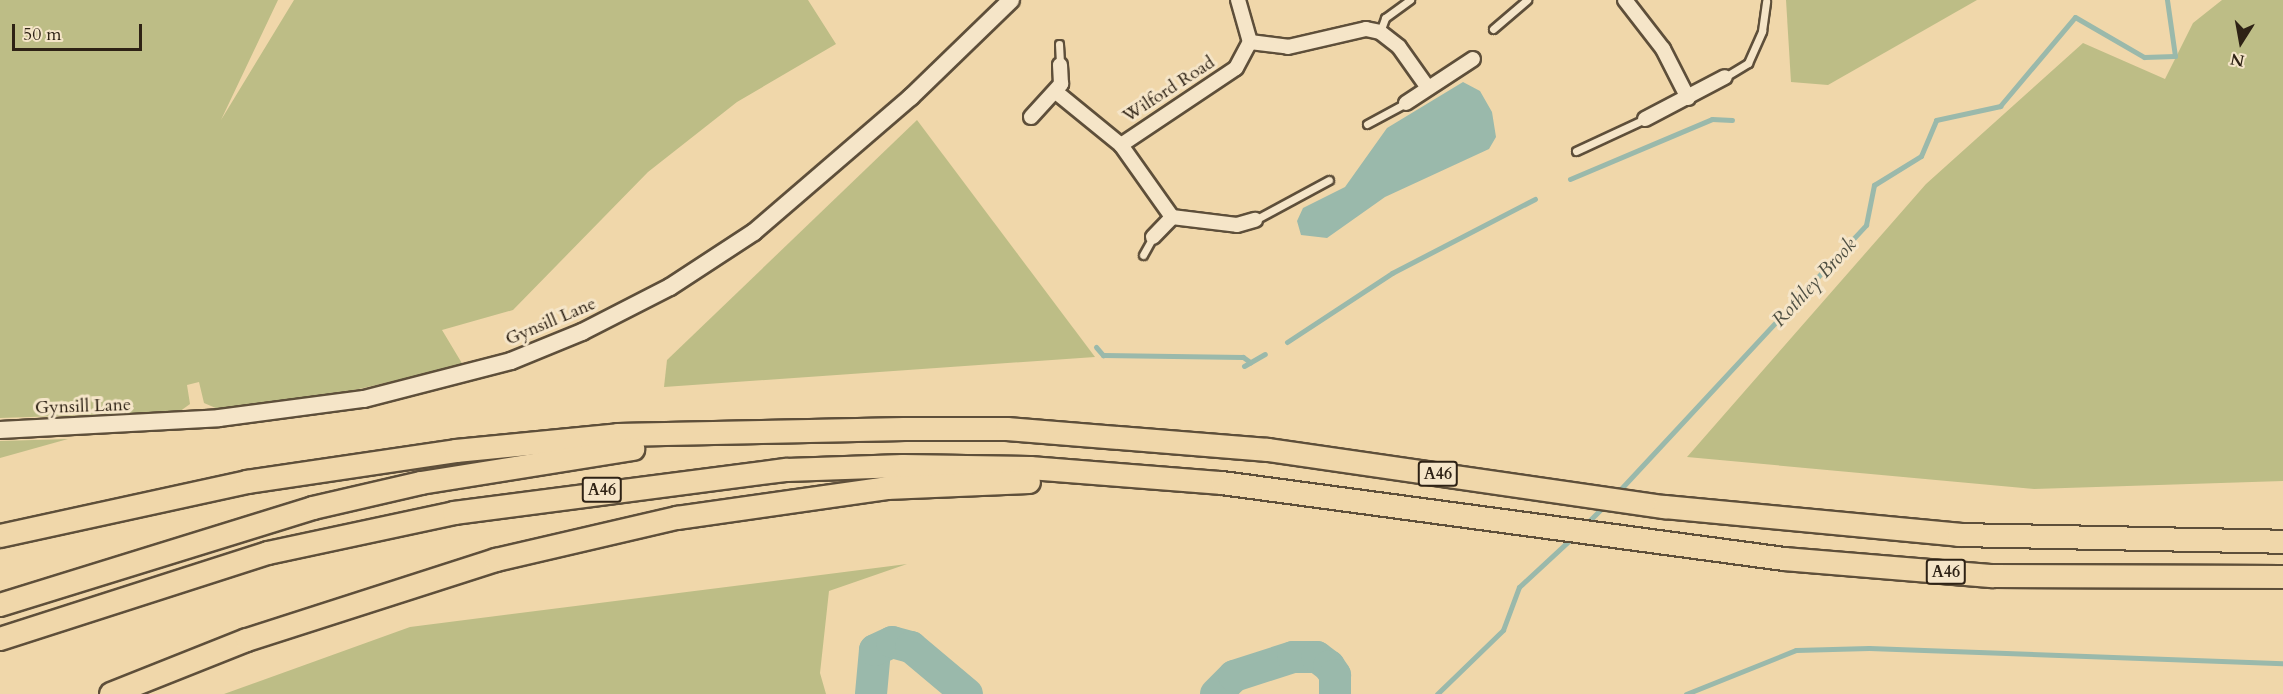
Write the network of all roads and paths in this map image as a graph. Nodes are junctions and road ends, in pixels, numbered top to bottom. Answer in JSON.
{"nodes":[{"id":1,"x":1011,"y":0,"type":"edge"},
{"id":2,"x":1238,"y":0,"type":"edge"},
{"id":3,"x":1410,"y":0,"type":"edge"},
{"id":4,"x":1527,"y":0,"type":"edge"},
{"id":5,"x":1625,"y":0,"type":"edge"},
{"id":6,"x":1766,"y":1,"type":"edge"},
{"id":7,"x":1493,"y":29,"type":"dead end"},
{"id":8,"x":1380,"y":32,"type":"junction"},
{"id":9,"x":1250,"y":42,"type":"junction"},
{"id":10,"x":1059,"y":44,"type":"dead end"},
{"id":11,"x":1473,"y":59,"type":"dead end"},
{"id":12,"x":1060,"y":65,"type":"joint"},
{"id":13,"x":1725,"y":77,"type":"joint"},
{"id":14,"x":1428,"y":88,"type":"junction"},
{"id":15,"x":1056,"y":92,"type":"junction"},
{"id":16,"x":1688,"y":98,"type":"junction"},
{"id":17,"x":1406,"y":103,"type":"joint"},
{"id":18,"x":1030,"y":117,"type":"dead end"},
{"id":19,"x":1644,"y":119,"type":"joint"},
{"id":20,"x":1366,"y":124,"type":"dead end"},
{"id":21,"x":1121,"y":145,"type":"junction"},
{"id":22,"x":1576,"y":151,"type":"dead end"},
{"id":23,"x":1329,"y":180,"type":"dead end"},
{"id":24,"x":1172,"y":217,"type":"junction"},
{"id":25,"x":1255,"y":220,"type":"joint"},
{"id":26,"x":1153,"y":237,"type":"joint"},
{"id":27,"x":1143,"y":255,"type":"dead end"},
{"id":28,"x":0,"y":430,"type":"edge"},
{"id":29,"x":757,"y":434,"type":"junction"},
{"id":30,"x":1222,"y":483,"type":"junction"},
{"id":31,"x":2283,"y":531,"type":"edge"},
{"id":32,"x":0,"y":536,"type":"edge"},
{"id":33,"x":2115,"y":541,"type":"junction"},
{"id":34,"x":2283,"y":542,"type":"edge"},
{"id":35,"x":2283,"y":577,"type":"edge"},
{"id":36,"x":0,"y":605,"type":"edge"},
{"id":37,"x":0,"y":639,"type":"edge"},
{"id":38,"x":111,"y":694,"type":"edge"}],
"edges":[{"from":1,"to":28,"type":"street","name":"Gynsill Lane"},
{"from":2,"to":9,"type":"street"},
{"from":3,"to":8,"type":"lane"},
{"from":4,"to":7,"type":"lane"},
{"from":5,"to":16,"type":"street"},
{"from":6,"to":13,"type":"lane"},
{"from":8,"to":9,"type":"street"},
{"from":8,"to":14,"type":"street"},
{"from":9,"to":21,"type":"street","name":"Wilford Road"},
{"from":10,"to":12,"type":"lane"},
{"from":11,"to":14,"type":"street"},
{"from":12,"to":15,"type":"street"},
{"from":13,"to":16,"type":"street"},
{"from":14,"to":17,"type":"street"},
{"from":15,"to":18,"type":"street"},
{"from":15,"to":21,"type":"street"},
{"from":16,"to":19,"type":"street"},
{"from":17,"to":20,"type":"lane"},
{"from":19,"to":22,"type":"lane"},
{"from":21,"to":24,"type":"street"},
{"from":23,"to":25,"type":"lane"},
{"from":24,"to":25,"type":"street"},
{"from":24,"to":26,"type":"street"},
{"from":26,"to":27,"type":"lane"},
{"from":29,"to":32,"type":"highway","number":"A46"},
{"from":29,"to":33,"type":"highway","number":"A46"},
{"from":29,"to":36,"type":"highway","number":"A46"},
{"from":30,"to":35,"type":"highway","number":"A46"},
{"from":30,"to":37,"type":"highway","number":"A46"},
{"from":30,"to":38,"type":"highway","number":"A46"},
{"from":31,"to":33,"type":"highway"},
{"from":33,"to":34,"type":"highway","number":"A46"}]}
